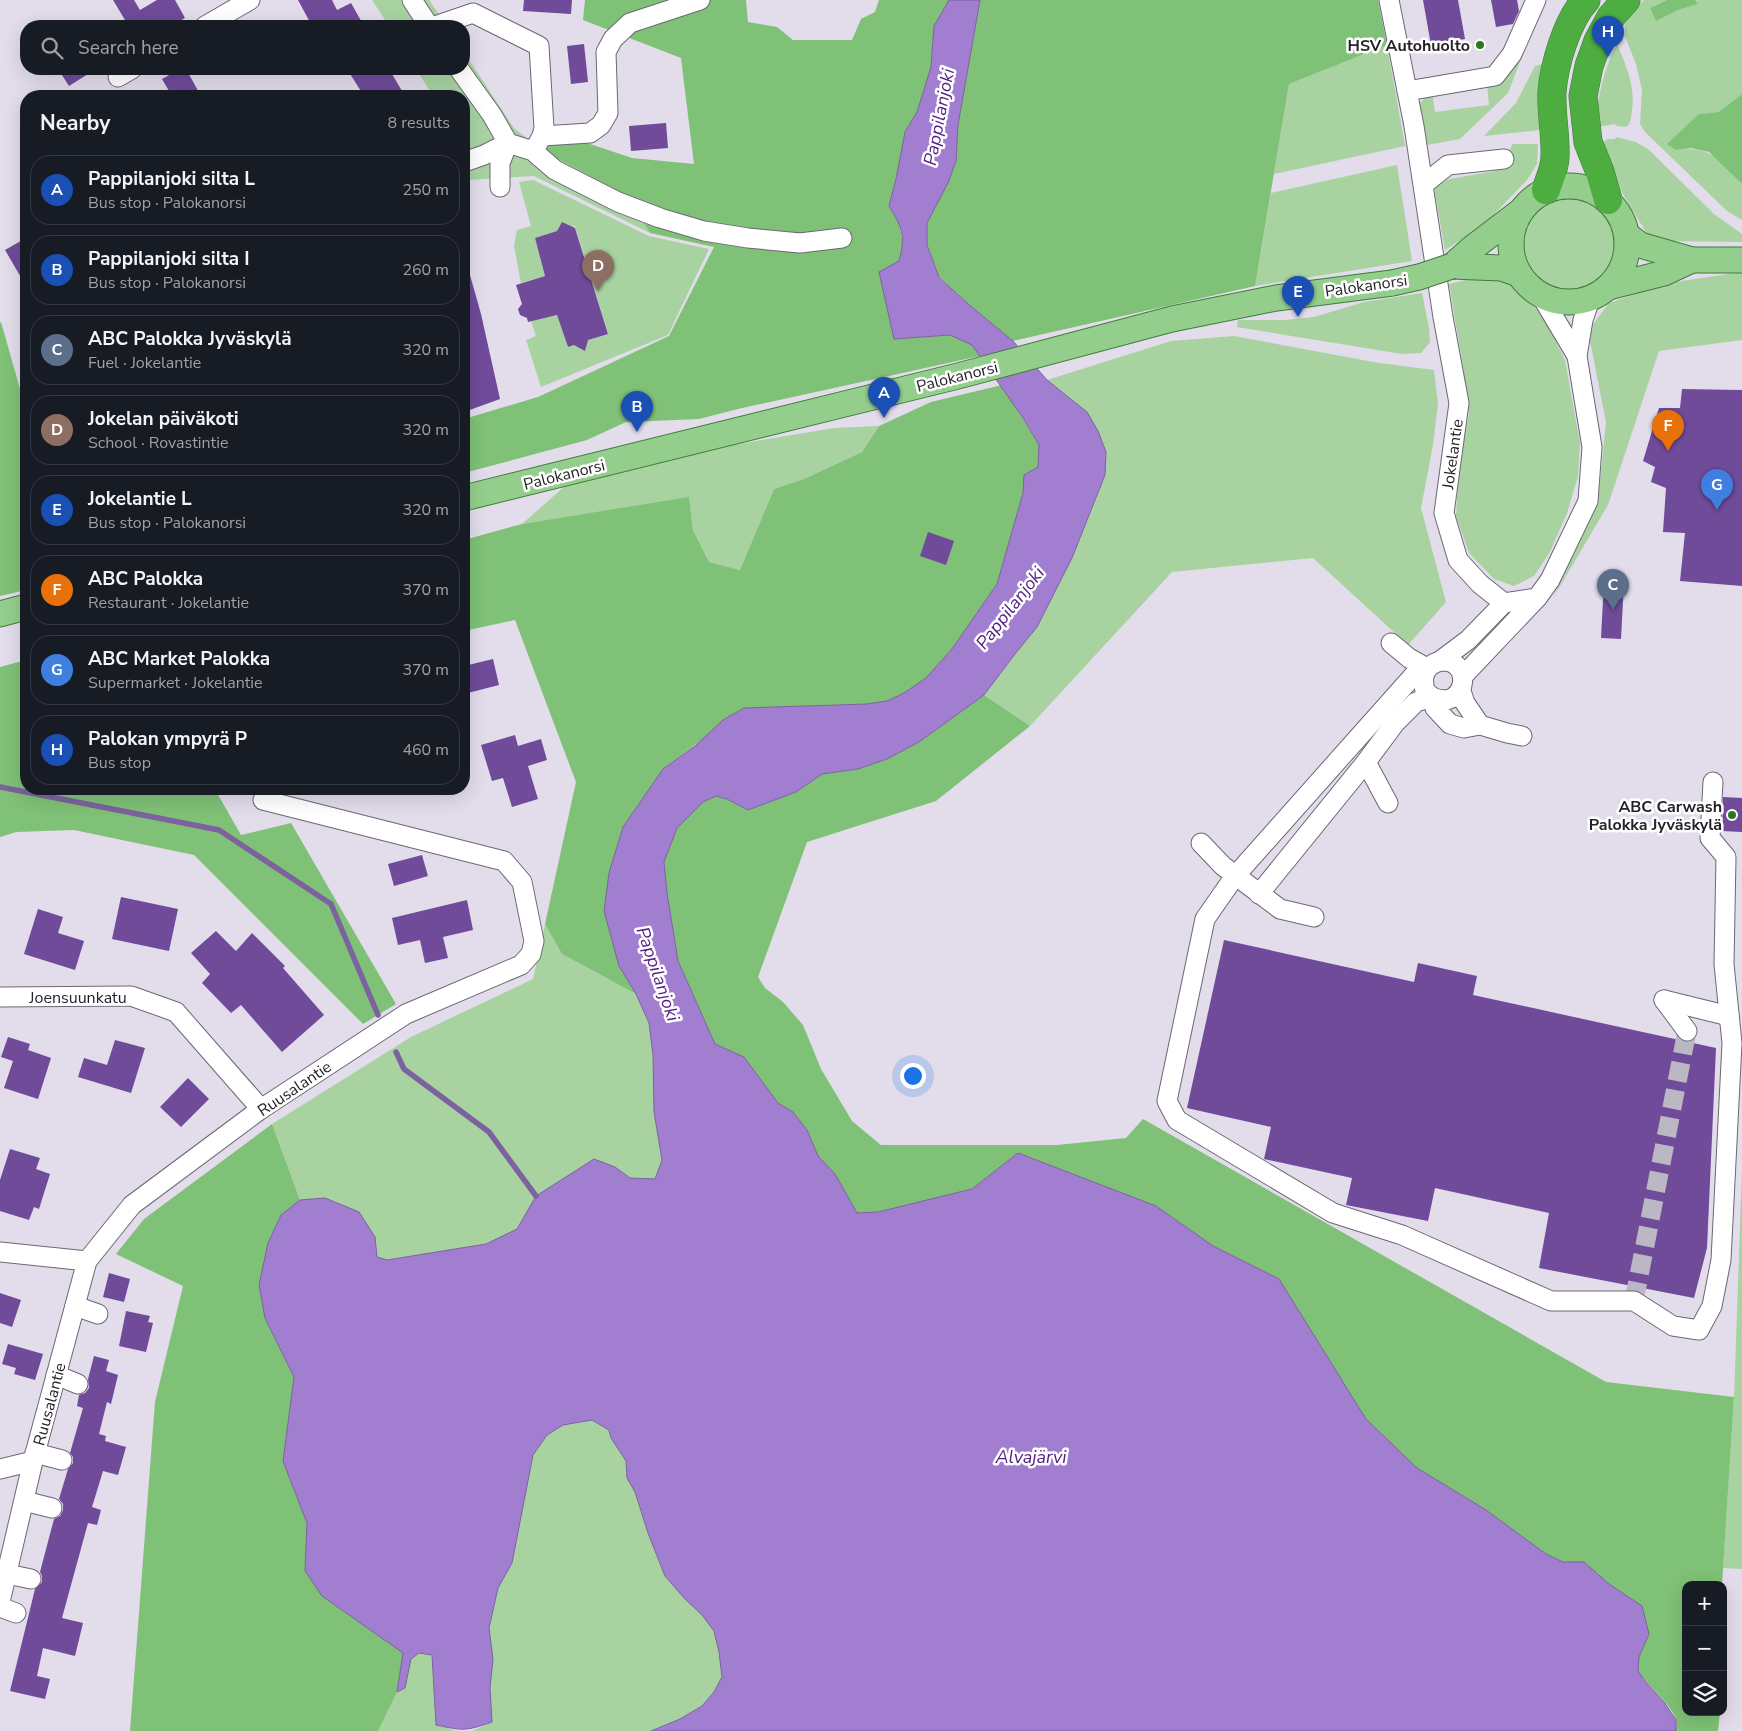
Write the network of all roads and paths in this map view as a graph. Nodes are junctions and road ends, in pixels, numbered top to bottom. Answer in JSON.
{"nodes":[{"id":1,"x":250,"y":0,"type":"edge"},
{"id":2,"x":412,"y":0,"type":"edge"},
{"id":3,"x":700,"y":0,"type":"edge"},
{"id":4,"x":1389,"y":0,"type":"edge"},
{"id":5,"x":1536,"y":0,"type":"edge"},
{"id":6,"x":1586,"y":0,"type":"edge"},
{"id":7,"x":1626,"y":0,"type":"edge"},
{"id":8,"x":215,"y":20,"type":"edge"},
{"id":9,"x":425,"y":20,"type":"edge"},
{"id":10,"x":453,"y":20,"type":"edge"},
{"id":11,"x":463,"y":75,"type":"edge"},
{"id":12,"x":1407,"y":91,"type":"junction"},
{"id":13,"x":508,"y":143,"type":"junction"},
{"id":14,"x":538,"y":143,"type":"junction"},
{"id":15,"x":1504,"y":159,"type":"dead end"},
{"id":16,"x":470,"y":160,"type":"edge"},
{"id":17,"x":1424,"y":184,"type":"junction"},
{"id":18,"x":500,"y":187,"type":"dead end"},
{"id":19,"x":1546,"y":190,"type":"junction"},
{"id":20,"x":1608,"y":200,"type":"junction"},
{"id":21,"x":1521,"y":210,"type":"junction"},
{"id":22,"x":1627,"y":235,"type":"junction"},
{"id":23,"x":842,"y":238,"type":"dead end"},
{"id":24,"x":1692,"y":260,"type":"junction"},
{"id":25,"x":1742,"y":260,"type":"edge"},
{"id":26,"x":1452,"y":266,"type":"junction"},
{"id":27,"x":1519,"y":274,"type":"junction"},
{"id":28,"x":1599,"y":293,"type":"junction"},
{"id":29,"x":1540,"y":294,"type":"junction"},
{"id":30,"x":1577,"y":356,"type":"junction"},
{"id":31,"x":470,"y":497,"type":"edge"},
{"id":32,"x":1537,"y":598,"type":"junction"},
{"id":33,"x":1504,"y":603,"type":"junction"},
{"id":34,"x":20,"y":609,"type":"edge"},
{"id":35,"x":0,"y":614,"type":"edge"},
{"id":36,"x":1391,"y":643,"type":"dead end"},
{"id":37,"x":1434,"y":665,"type":"junction"},
{"id":38,"x":1462,"y":683,"type":"junction"},
{"id":39,"x":1432,"y":697,"type":"junction"},
{"id":40,"x":1480,"y":725,"type":"junction"},
{"id":41,"x":1522,"y":736,"type":"dead end"},
{"id":42,"x":1366,"y":762,"type":"junction"},
{"id":43,"x":1713,"y":782,"type":"dead end"},
{"id":44,"x":263,"y":800,"type":"dead end"},
{"id":45,"x":1388,"y":803,"type":"dead end"},
{"id":46,"x":1201,"y":843,"type":"dead end"},
{"id":47,"x":1235,"y":876,"type":"junction"},
{"id":48,"x":1259,"y":894,"type":"junction"},
{"id":49,"x":1314,"y":917,"type":"dead end"},
{"id":50,"x":0,"y":997,"type":"edge"},
{"id":51,"x":1729,"y":1016,"type":"junction"},
{"id":52,"x":1687,"y":1031,"type":"dead end"},
{"id":53,"x":261,"y":1109,"type":"junction"},
{"id":54,"x":0,"y":1252,"type":"edge"},
{"id":55,"x":86,"y":1262,"type":"junction"},
{"id":56,"x":74,"y":1306,"type":"junction"},
{"id":57,"x":98,"y":1314,"type":"dead end"},
{"id":58,"x":56,"y":1375,"type":"junction"},
{"id":59,"x":78,"y":1384,"type":"dead end"},
{"id":60,"x":34,"y":1457,"type":"junction"},
{"id":61,"x":62,"y":1460,"type":"dead end"},
{"id":62,"x":0,"y":1469,"type":"edge"},
{"id":63,"x":24,"y":1500,"type":"junction"},
{"id":64,"x":52,"y":1508,"type":"dead end"},
{"id":65,"x":7,"y":1574,"type":"junction"},
{"id":66,"x":31,"y":1579,"type":"dead end"},
{"id":67,"x":0,"y":1602,"type":"edge"}],
"edges":[{"from":1,"to":8,"type":"street"},
{"from":2,"to":9,"type":"street"},
{"from":3,"to":14,"type":"street"},
{"from":4,"to":12,"type":"street","name":"Jokelantie"},
{"from":5,"to":12,"type":"street"},
{"from":6,"to":19,"type":"highway"},
{"from":7,"to":20,"type":"highway"},
{"from":10,"to":14,"type":"street"},
{"from":11,"to":13,"type":"street"},
{"from":12,"to":17,"type":"street","name":"Jokelantie"},
{"from":13,"to":14,"type":"street"},
{"from":13,"to":16,"type":"street"},
{"from":13,"to":18,"type":"street"},
{"from":14,"to":23,"type":"street"},
{"from":15,"to":17,"type":"street"},
{"from":17,"to":33,"type":"street","name":"Jokelantie"},
{"from":19,"to":20,"type":"main road"},
{"from":19,"to":21,"type":"main road"},
{"from":20,"to":22,"type":"main road"},
{"from":21,"to":26,"type":"main road","name":"Palokanorsi"},
{"from":21,"to":27,"type":"main road"},
{"from":22,"to":24,"type":"main road"},
{"from":22,"to":28,"type":"main road"},
{"from":24,"to":25,"type":"main road"},
{"from":24,"to":28,"type":"main road"},
{"from":26,"to":27,"type":"main road","name":"Palokanorsi"},
{"from":26,"to":31,"type":"main road","name":"Palokanorsi","bridge":true},
{"from":27,"to":29,"type":"main road"},
{"from":28,"to":29,"type":"main road"},
{"from":28,"to":30,"type":"street"},
{"from":29,"to":30,"type":"street"},
{"from":30,"to":32,"type":"street"},
{"from":32,"to":33,"type":"street"},
{"from":32,"to":38,"type":"street"},
{"from":33,"to":37,"type":"street"},
{"from":34,"to":35,"type":"main road"},
{"from":36,"to":37,"type":"street"},
{"from":37,"to":38,"type":"street"},
{"from":37,"to":39,"type":"street"},
{"from":37,"to":47,"type":"street"},
{"from":38,"to":39,"type":"street"},
{"from":38,"to":40,"type":"street"},
{"from":39,"to":40,"type":"street"},
{"from":39,"to":42,"type":"street"},
{"from":40,"to":41,"type":"street"},
{"from":42,"to":45,"type":"street"},
{"from":42,"to":48,"type":"street"},
{"from":43,"to":51,"type":"street"},
{"from":44,"to":53,"type":"street","name":"Ruusalantie"},
{"from":46,"to":47,"type":"street"},
{"from":47,"to":48,"type":"street"},
{"from":47,"to":51,"type":"street"},
{"from":48,"to":49,"type":"street"},
{"from":50,"to":53,"type":"street","name":"Joensuunkatu"},
{"from":51,"to":52,"type":"street"},
{"from":53,"to":55,"type":"street","name":"Ruusalantie"},
{"from":54,"to":55,"type":"street"},
{"from":55,"to":56,"type":"street","name":"Ruusalantie"},
{"from":56,"to":57,"type":"street"},
{"from":56,"to":58,"type":"street","name":"Ruusalantie"},
{"from":58,"to":59,"type":"street"},
{"from":58,"to":60,"type":"street","name":"Ruusalantie"},
{"from":60,"to":61,"type":"street"},
{"from":60,"to":62,"type":"street"},
{"from":60,"to":63,"type":"street","name":"Ruusalantie"},
{"from":63,"to":64,"type":"street"},
{"from":63,"to":65,"type":"street","name":"Ruusalantie"},
{"from":65,"to":66,"type":"street"},
{"from":65,"to":67,"type":"street","name":"Ruusalantie"}]}
